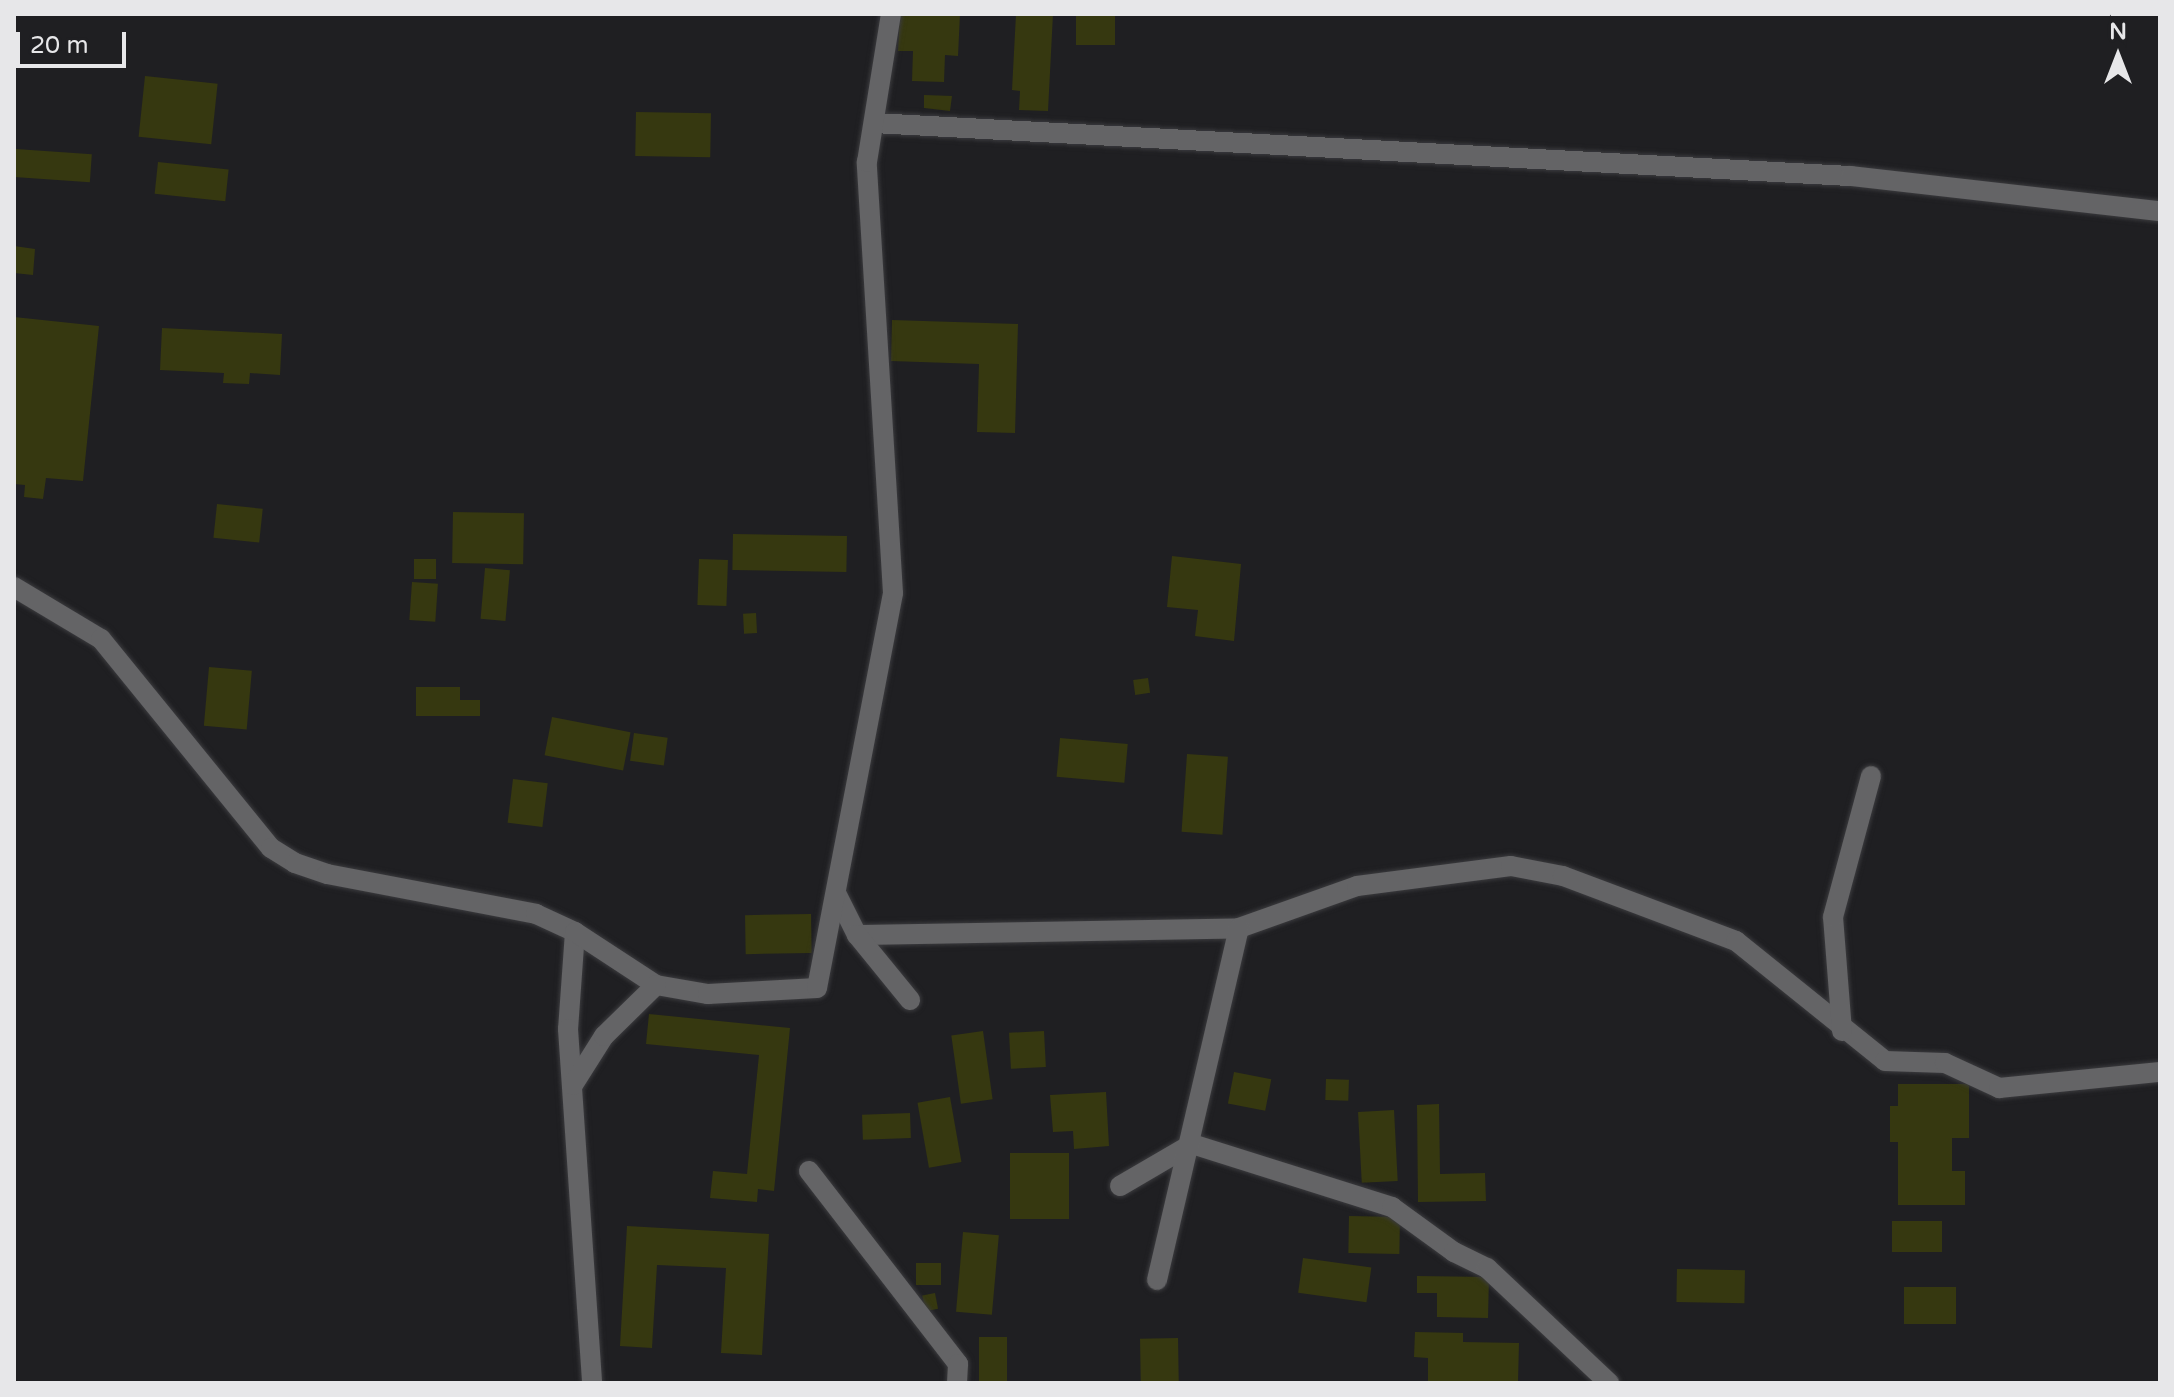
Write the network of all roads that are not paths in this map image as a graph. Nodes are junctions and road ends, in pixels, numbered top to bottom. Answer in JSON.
{"nodes":[{"id":1,"x":891,"y":14,"type":"edge"},
{"id":2,"x":874,"y":123,"type":"junction"},
{"id":3,"x":2160,"y":211,"type":"edge"},
{"id":4,"x":14,"y":587,"type":"edge"},
{"id":5,"x":1871,"y":776,"type":"dead end"},
{"id":6,"x":837,"y":895,"type":"junction"},
{"id":7,"x":1239,"y":928,"type":"junction"},
{"id":8,"x":575,"y":932,"type":"junction"},
{"id":9,"x":857,"y":935,"type":"junction"},
{"id":10,"x":656,"y":985,"type":"junction"},
{"id":11,"x":910,"y":1000,"type":"dead end"},
{"id":12,"x":1842,"y":1031,"type":"junction"},
{"id":13,"x":2160,"y":1072,"type":"edge"},
{"id":14,"x":573,"y":1085,"type":"junction"},
{"id":15,"x":1192,"y":1144,"type":"junction"},
{"id":16,"x":809,"y":1171,"type":"dead end"},
{"id":17,"x":1120,"y":1186,"type":"dead end"},
{"id":18,"x":1157,"y":1280,"type":"dead end"},
{"id":19,"x":592,"y":1383,"type":"edge"},
{"id":20,"x":957,"y":1383,"type":"edge"},
{"id":21,"x":1609,"y":1383,"type":"edge"}],
"edges":[{"from":1,"to":2,"type":"street"},
{"from":2,"to":3,"type":"street"},
{"from":2,"to":6,"type":"street"},
{"from":4,"to":8,"type":"street"},
{"from":5,"to":12,"type":"street"},
{"from":6,"to":9,"type":"street"},
{"from":6,"to":10,"type":"street"},
{"from":7,"to":9,"type":"street"},
{"from":7,"to":12,"type":"street"},
{"from":7,"to":15,"type":"street"},
{"from":8,"to":10,"type":"street"},
{"from":8,"to":14,"type":"street"},
{"from":9,"to":11,"type":"street"},
{"from":10,"to":14,"type":"street"},
{"from":12,"to":13,"type":"street"},
{"from":14,"to":19,"type":"street"},
{"from":15,"to":17,"type":"street"},
{"from":15,"to":18,"type":"street"},
{"from":15,"to":21,"type":"street"},
{"from":16,"to":20,"type":"street"}]}
